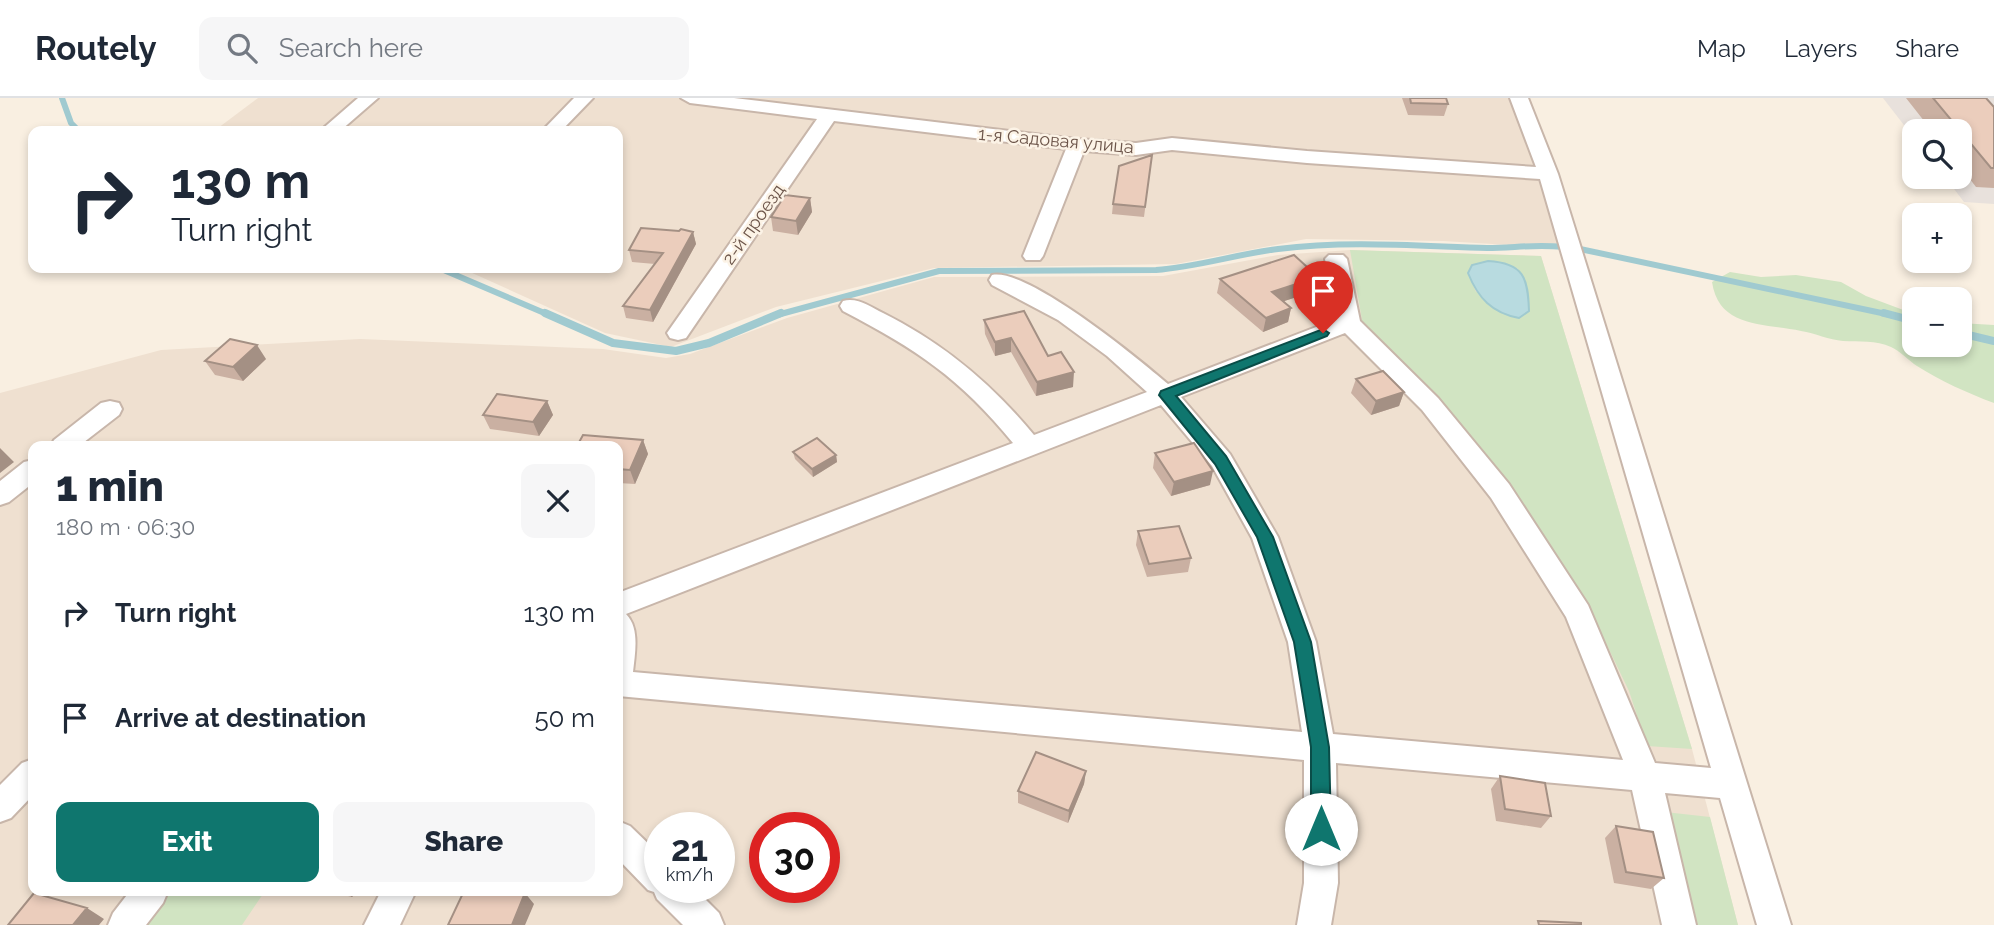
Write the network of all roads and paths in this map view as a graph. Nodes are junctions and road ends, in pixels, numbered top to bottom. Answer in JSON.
{"nodes":[{"id":1,"x":369,"y":98,"type":"edge"},
{"id":2,"x":584,"y":98,"type":"edge"},
{"id":3,"x":690,"y":98,"type":"edge"},
{"id":4,"x":1519,"y":98,"type":"edge"},
{"id":5,"x":829,"y":115,"type":"junction"},
{"id":6,"x":335,"y":126,"type":"edge"},
{"id":7,"x":556,"y":126,"type":"edge"},
{"id":8,"x":1077,"y":145,"type":"junction"},
{"id":9,"x":1548,"y":174,"type":"junction"},
{"id":10,"x":1033,"y":256,"type":"dead end"},
{"id":11,"x":1336,"y":259,"type":"dead end"},
{"id":12,"x":1000,"y":280,"type":"dead end"},
{"id":13,"x":851,"y":306,"type":"dead end"},
{"id":14,"x":1349,"y":323,"type":"junction"},
{"id":15,"x":678,"y":333,"type":"dead end"},
{"id":16,"x":1166,"y":395,"type":"junction"},
{"id":17,"x":110,"y":409,"type":"dead end"},
{"id":18,"x":69,"y":441,"type":"edge"},
{"id":19,"x":1029,"y":446,"type":"junction"},
{"id":20,"x":28,"y":473,"type":"edge"},
{"id":21,"x":0,"y":495,"type":"edge"},
{"id":22,"x":623,"y":603,"type":"edge"},
{"id":23,"x":623,"y":683,"type":"edge"},
{"id":24,"x":1320,"y":747,"type":"junction"},
{"id":25,"x":1644,"y":777,"type":"junction"},
{"id":26,"x":28,"y":778,"type":"edge"},
{"id":27,"x":1733,"y":785,"type":"junction"},
{"id":28,"x":0,"y":807,"type":"edge"},
{"id":29,"x":623,"y":841,"type":"edge"},
{"id":30,"x":644,"y":862,"type":"edge"},
{"id":31,"x":147,"y":896,"type":"edge"},
{"id":32,"x":396,"y":896,"type":"edge"},
{"id":33,"x":685,"y":903,"type":"edge"},
{"id":34,"x":125,"y":925,"type":"edge"},
{"id":35,"x":381,"y":925,"type":"edge"},
{"id":36,"x":707,"y":925,"type":"edge"},
{"id":37,"x":1314,"y":925,"type":"edge"},
{"id":38,"x":1679,"y":925,"type":"edge"},
{"id":39,"x":1774,"y":925,"type":"edge"}],
"edges":[{"from":1,"to":6,"type":"street"},
{"from":2,"to":7,"type":"street"},
{"from":3,"to":5,"type":"street","name":"1-я Садовая улица"},
{"from":4,"to":9,"type":"street"},
{"from":5,"to":8,"type":"street","name":"1-я Садовая улица"},
{"from":5,"to":15,"type":"street","name":"2-й проезд"},
{"from":8,"to":9,"type":"street","name":"1-я Садовая улица"},
{"from":8,"to":10,"type":"street"},
{"from":9,"to":27,"type":"street"},
{"from":11,"to":14,"type":"street"},
{"from":12,"to":16,"type":"street"},
{"from":13,"to":19,"type":"street"},
{"from":14,"to":16,"type":"street"},
{"from":14,"to":25,"type":"street"},
{"from":16,"to":19,"type":"street"},
{"from":16,"to":24,"type":"street"},
{"from":17,"to":18,"type":"street"},
{"from":19,"to":22,"type":"street"},
{"from":20,"to":21,"type":"street"},
{"from":23,"to":24,"type":"street"},
{"from":24,"to":25,"type":"street"},
{"from":24,"to":37,"type":"street"},
{"from":25,"to":27,"type":"street"},
{"from":25,"to":38,"type":"street"},
{"from":26,"to":28,"type":"street"},
{"from":27,"to":39,"type":"street"},
{"from":29,"to":30,"type":"street"},
{"from":31,"to":34,"type":"street"},
{"from":32,"to":35,"type":"street"},
{"from":33,"to":36,"type":"street"}]}
